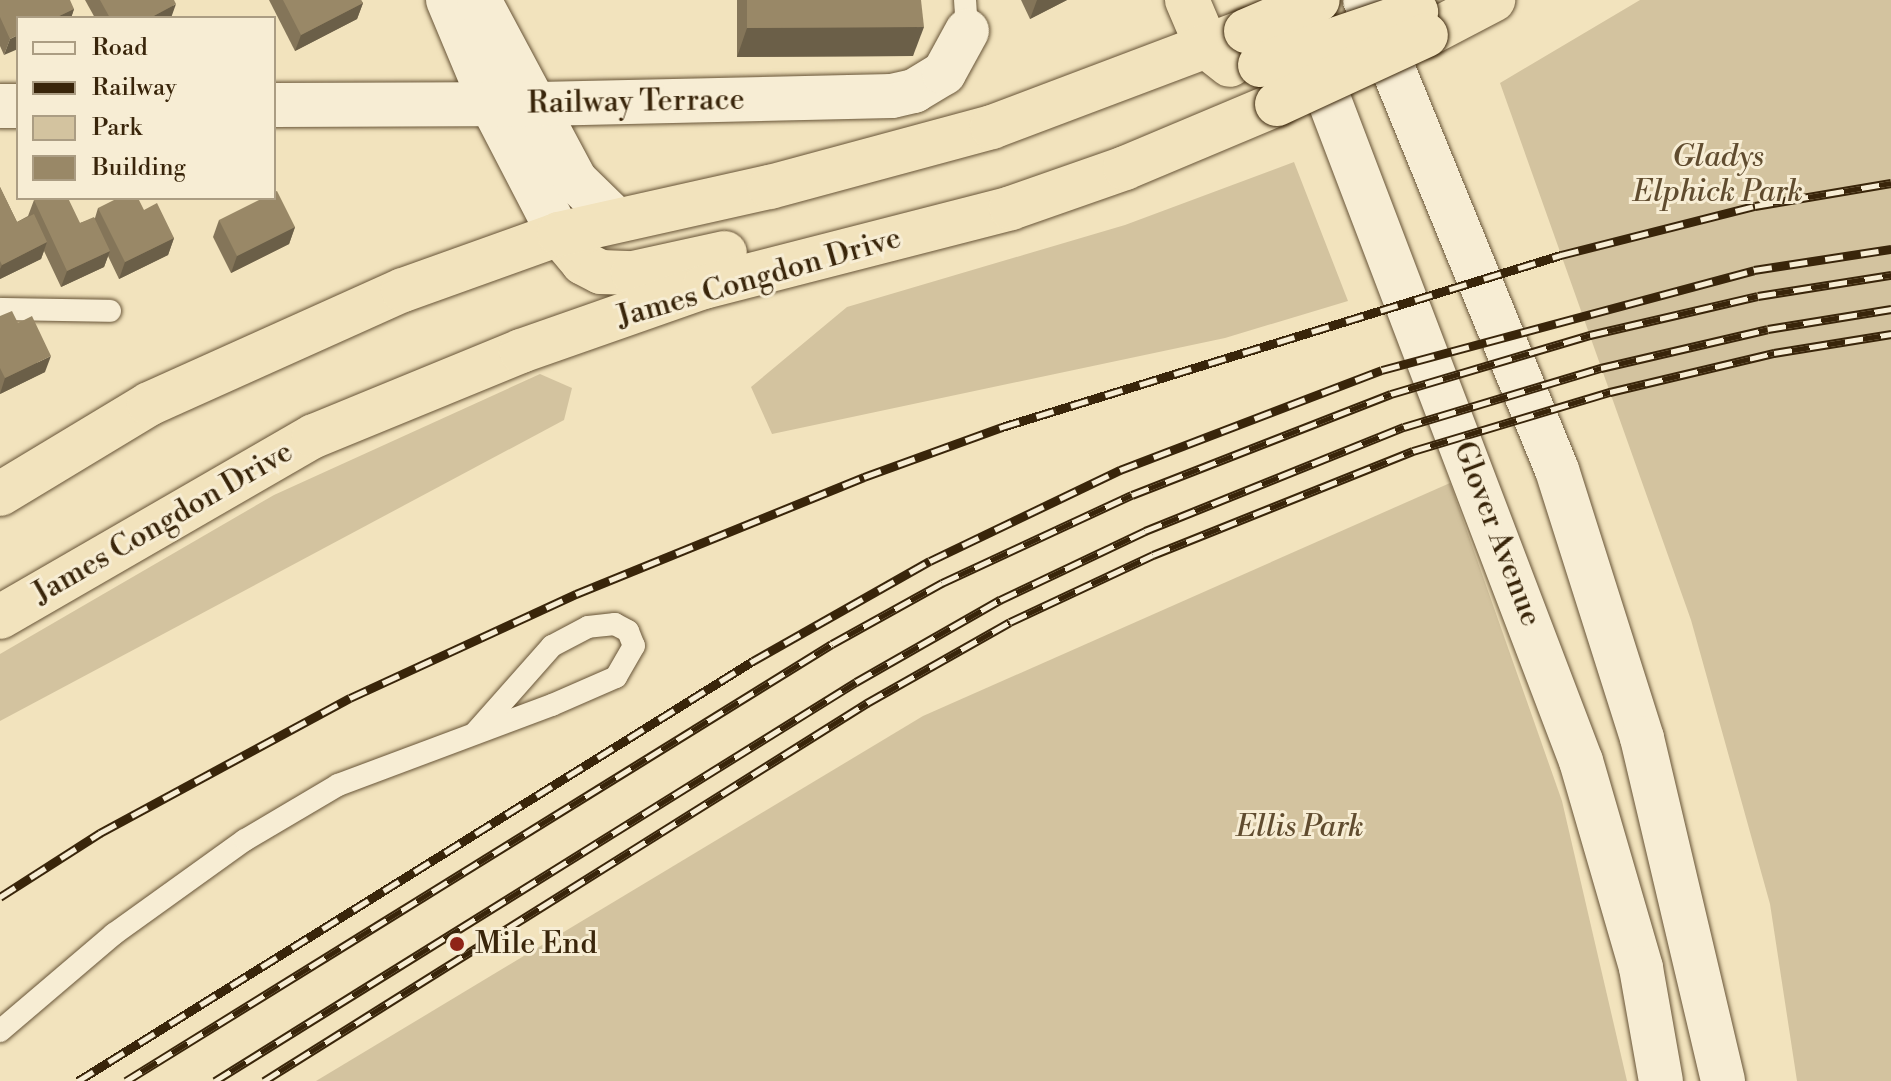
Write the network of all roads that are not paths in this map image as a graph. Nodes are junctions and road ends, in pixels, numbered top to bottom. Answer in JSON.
{"nodes":[{"id":1,"x":448,"y":0,"type":"edge"},
{"id":2,"x":479,"y":0,"type":"edge"},
{"id":3,"x":1187,"y":0,"type":"edge"},
{"id":4,"x":1291,"y":0,"type":"edge"},
{"id":5,"x":1318,"y":0,"type":"edge"},
{"id":6,"x":1365,"y":0,"type":"edge"},
{"id":7,"x":1493,"y":0,"type":"edge"},
{"id":8,"x":966,"y":16,"type":"edge"},
{"id":9,"x":1431,"y":16,"type":"edge"},
{"id":10,"x":1237,"y":47,"type":"junction"},
{"id":11,"x":538,"y":104,"type":"junction"},
{"id":12,"x":276,"y":105,"type":"edge"},
{"id":13,"x":492,"y":105,"type":"junction"},
{"id":14,"x":1011,"y":208,"type":"junction"},
{"id":15,"x":616,"y":220,"type":"junction"},
{"id":16,"x":559,"y":234,"type":"junction"},
{"id":17,"x":0,"y":309,"type":"edge"},
{"id":18,"x":110,"y":311,"type":"dead end"},
{"id":19,"x":0,"y":494,"type":"edge"},
{"id":20,"x":0,"y":617,"type":"edge"},
{"id":21,"x":476,"y":732,"type":"junction"},
{"id":22,"x":0,"y":1031,"type":"edge"},
{"id":23,"x":1661,"y":1081,"type":"edge"},
{"id":24,"x":1723,"y":1081,"type":"edge"}],
"edges":[{"from":1,"to":13,"type":"main road"},
{"from":2,"to":11,"type":"main road"},
{"from":3,"to":10,"type":"highway"},
{"from":4,"to":23,"type":"main road","name":"Glover Avenue"},
{"from":5,"to":10,"type":"highway","bridge":true},
{"from":6,"to":24,"type":"main road"},
{"from":7,"to":9,"type":"highway","name":"James Congdon Drive"},
{"from":8,"to":11,"type":"main road","name":"Railway Terrace"},
{"from":9,"to":10,"type":"highway","bridge":true},
{"from":9,"to":14,"type":"highway","name":"James Congdon Drive","bridge":true},
{"from":10,"to":15,"type":"highway"},
{"from":11,"to":13,"type":"main road","name":"Railway Terrace"},
{"from":11,"to":15,"type":"main road"},
{"from":12,"to":13,"type":"main road","name":"Railway Terrace"},
{"from":13,"to":16,"type":"main road"},
{"from":14,"to":16,"type":"highway"},
{"from":14,"to":20,"type":"highway","name":"James Congdon Drive"},
{"from":15,"to":16,"type":"highway"},
{"from":16,"to":19,"type":"highway"},
{"from":17,"to":18,"type":"lane"},
{"from":21,"to":21,"type":"lane"},
{"from":21,"to":22,"type":"lane"}]}
